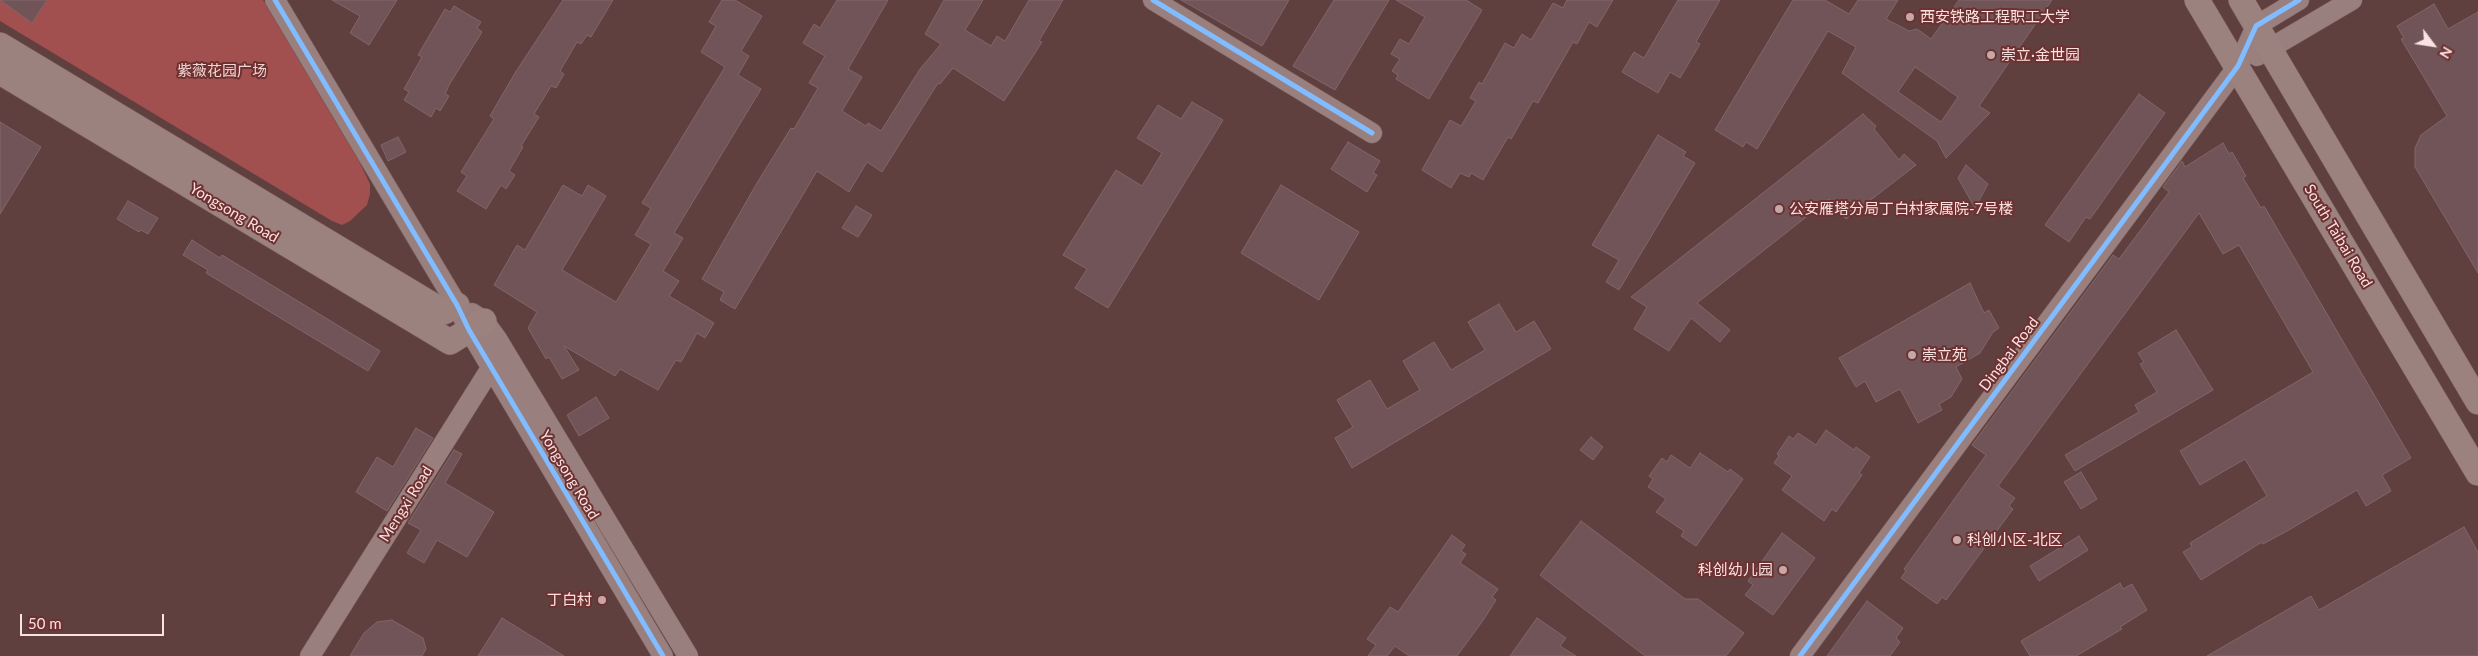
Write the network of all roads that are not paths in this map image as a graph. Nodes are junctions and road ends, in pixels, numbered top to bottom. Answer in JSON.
{"nodes":[{"id":1,"x":275,"y":0,"type":"edge"},
{"id":2,"x":1152,"y":0,"type":"edge"},
{"id":3,"x":2197,"y":0,"type":"edge"},
{"id":4,"x":2241,"y":0,"type":"edge"},
{"id":5,"x":2299,"y":0,"type":"edge"},
{"id":6,"x":2352,"y":0,"type":"edge"},
{"id":7,"x":2256,"y":26,"type":"junction"},
{"id":8,"x":0,"y":45,"type":"edge"},
{"id":9,"x":2269,"y":50,"type":"junction"},
{"id":10,"x":2238,"y":66,"type":"junction"},
{"id":11,"x":0,"y":72,"type":"edge"},
{"id":12,"x":1372,"y":134,"type":"dead end"},
{"id":13,"x":457,"y":304,"type":"junction"},
{"id":14,"x":476,"y":325,"type":"junction"},
{"id":15,"x":508,"y":358,"type":"junction"},
{"id":16,"x":491,"y":368,"type":"junction"},
{"id":17,"x":2478,"y":402,"type":"edge"},
{"id":18,"x":2478,"y":473,"type":"edge"},
{"id":19,"x":310,"y":656,"type":"edge"},
{"id":20,"x":663,"y":656,"type":"edge"},
{"id":21,"x":688,"y":656,"type":"edge"},
{"id":22,"x":1800,"y":656,"type":"edge"}],
"edges":[{"from":1,"to":13,"type":"street"},
{"from":2,"to":12,"type":"street"},
{"from":3,"to":10,"type":"main road","name":"South Taibai Road"},
{"from":4,"to":7,"type":"main road"},
{"from":5,"to":7,"type":"street"},
{"from":6,"to":9,"type":"street"},
{"from":7,"to":9,"type":"main road"},
{"from":7,"to":10,"type":"street"},
{"from":8,"to":13,"type":"main road","name":"Yongsong Road"},
{"from":9,"to":10,"type":"street"},
{"from":9,"to":17,"type":"main road"},
{"from":10,"to":18,"type":"main road","name":"South Taibai Road"},
{"from":10,"to":22,"type":"street","name":"Dingbai Road"},
{"from":11,"to":14,"type":"main road","name":"Yongsong Road"},
{"from":13,"to":14,"type":"street","name":"Yongsong Road"},
{"from":14,"to":15,"type":"street","name":"Yongsong Road"},
{"from":14,"to":16,"type":"street","name":"Yongsong Road"},
{"from":15,"to":16,"type":"street","name":"Mengxi Road"},
{"from":15,"to":21,"type":"street","name":"Yongsong Road"},
{"from":16,"to":19,"type":"street","name":"Mengxi Road"},
{"from":16,"to":20,"type":"street","name":"Yongsong Road"}]}
